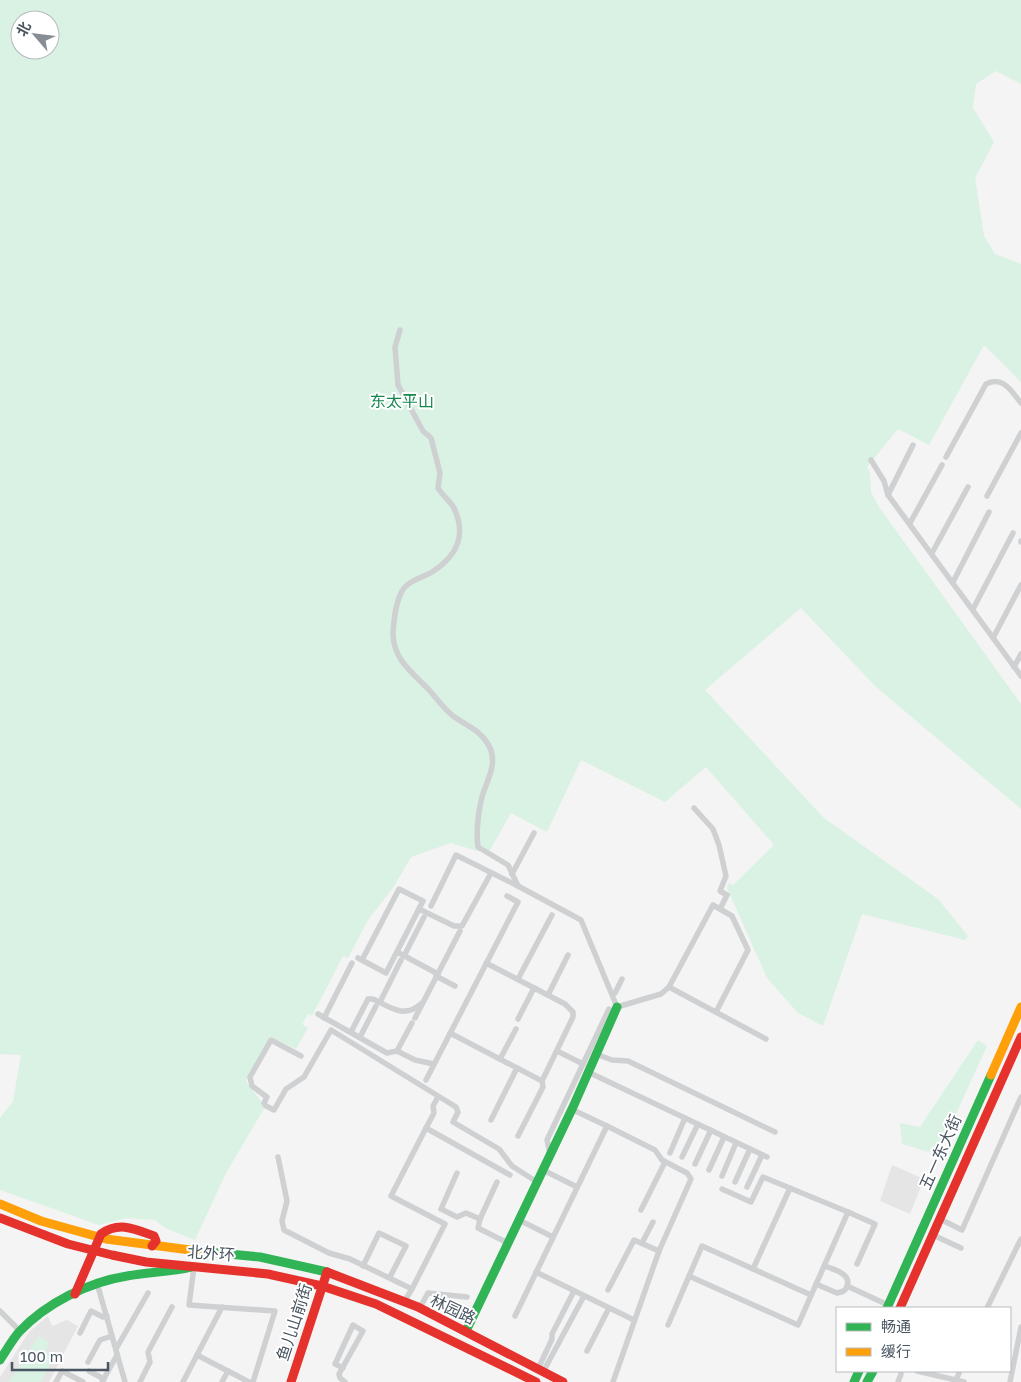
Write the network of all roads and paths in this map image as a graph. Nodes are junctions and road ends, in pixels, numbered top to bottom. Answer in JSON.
{"nodes":[{"id":1,"x":400,"y":330,"type":"dead end"},
{"id":2,"x":1021,"y":404,"type":"edge"},
{"id":3,"x":1021,"y":433,"type":"edge"},
{"id":4,"x":913,"y":444,"type":"dead end"},
{"id":5,"x":946,"y":457,"type":"dead end"},
{"id":6,"x":871,"y":460,"type":"dead end"},
{"id":7,"x":942,"y":465,"type":"dead end"},
{"id":8,"x":968,"y":487,"type":"dead end"},
{"id":9,"x":888,"y":495,"type":"junction"},
{"id":10,"x":987,"y":496,"type":"dead end"},
{"id":11,"x":989,"y":512,"type":"dead end"},
{"id":12,"x":910,"y":523,"type":"junction"},
{"id":13,"x":1013,"y":533,"type":"dead end"},
{"id":14,"x":932,"y":553,"type":"junction"},
{"id":15,"x":953,"y":582,"type":"junction"},
{"id":16,"x":1021,"y":586,"type":"edge"},
{"id":17,"x":973,"y":610,"type":"junction"},
{"id":18,"x":993,"y":638,"type":"junction"},
{"id":19,"x":1021,"y":654,"type":"edge"},
{"id":20,"x":1014,"y":667,"type":"junction"},
{"id":21,"x":1021,"y":676,"type":"edge"},
{"id":22,"x":694,"y":808,"type":"dead end"},
{"id":23,"x":534,"y":833,"type":"dead end"},
{"id":24,"x":491,"y":873,"type":"junction"},
{"id":25,"x":512,"y":874,"type":"junction"},
{"id":26,"x":518,"y":886,"type":"junction"},
{"id":27,"x":508,"y":896,"type":"dead end"},
{"id":28,"x":431,"y":906,"type":"dead end"},
{"id":29,"x":419,"y":909,"type":"junction"},
{"id":30,"x":720,"y":909,"type":"junction"},
{"id":31,"x":552,"y":915,"type":"dead end"},
{"id":32,"x":424,"y":917,"type":"dead end"},
{"id":33,"x":460,"y":931,"type":"dead end"},
{"id":34,"x":397,"y":952,"type":"junction"},
{"id":35,"x":568,"y":955,"type":"dead end"},
{"id":36,"x":403,"y":958,"type":"junction"},
{"id":37,"x":352,"y":963,"type":"dead end"},
{"id":38,"x":486,"y":963,"type":"junction"},
{"id":39,"x":437,"y":975,"type":"junction"},
{"id":40,"x":518,"y":979,"type":"junction"},
{"id":41,"x":608,"y":985,"type":"junction"},
{"id":42,"x":455,"y":986,"type":"dead end"},
{"id":43,"x":670,"y":987,"type":"junction"},
{"id":44,"x":534,"y":988,"type":"junction"},
{"id":45,"x":615,"y":992,"type":"dead end"},
{"id":46,"x":548,"y":995,"type":"junction"},
{"id":47,"x":422,"y":1003,"type":"junction"},
{"id":48,"x":378,"y":1004,"type":"junction"},
{"id":49,"x":1021,"y":1007,"type":"edge"},
{"id":50,"x":613,"y":1008,"type":"junction"},
{"id":51,"x":716,"y":1012,"type":"junction"},
{"id":52,"x":318,"y":1014,"type":"dead end"},
{"id":53,"x":324,"y":1018,"type":"junction"},
{"id":54,"x":518,"y":1019,"type":"dead end"},
{"id":55,"x":516,"y":1029,"type":"dead end"},
{"id":56,"x":350,"y":1032,"type":"junction"},
{"id":57,"x":450,"y":1032,"type":"junction"},
{"id":58,"x":1021,"y":1037,"type":"edge"},
{"id":59,"x":360,"y":1038,"type":"junction"},
{"id":60,"x":766,"y":1039,"type":"dead end"},
{"id":61,"x":397,"y":1051,"type":"junction"},
{"id":62,"x":557,"y":1051,"type":"junction"},
{"id":63,"x":596,"y":1054,"type":"junction"},
{"id":64,"x":301,"y":1056,"type":"dead end"},
{"id":65,"x":500,"y":1059,"type":"junction"},
{"id":66,"x":434,"y":1064,"type":"junction"},
{"id":67,"x":517,"y":1068,"type":"junction"},
{"id":68,"x":586,"y":1068,"type":"junction"},
{"id":69,"x":426,"y":1080,"type":"dead end"},
{"id":70,"x":542,"y":1081,"type":"junction"},
{"id":71,"x":438,"y":1096,"type":"junction"},
{"id":72,"x":1021,"y":1097,"type":"edge"},
{"id":73,"x":572,"y":1109,"type":"junction"},
{"id":74,"x":685,"y":1118,"type":"junction"},
{"id":75,"x":491,"y":1120,"type":"dead end"},
{"id":76,"x":698,"y":1124,"type":"junction"},
{"id":77,"x":607,"y":1126,"type":"junction"},
{"id":78,"x":426,"y":1128,"type":"junction"},
{"id":79,"x":711,"y":1130,"type":"junction"},
{"id":80,"x":775,"y":1132,"type":"dead end"},
{"id":81,"x":518,"y":1136,"type":"dead end"},
{"id":82,"x":724,"y":1137,"type":"junction"},
{"id":83,"x":736,"y":1143,"type":"junction"},
{"id":84,"x":750,"y":1149,"type":"junction"},
{"id":85,"x":670,"y":1153,"type":"dead end"},
{"id":86,"x":550,"y":1154,"type":"junction"},
{"id":87,"x":278,"y":1157,"type":"dead end"},
{"id":88,"x":682,"y":1157,"type":"dead end"},
{"id":89,"x":665,"y":1162,"type":"junction"},
{"id":90,"x":695,"y":1164,"type":"dead end"},
{"id":91,"x":542,"y":1170,"type":"junction"},
{"id":92,"x":708,"y":1170,"type":"dead end"},
{"id":93,"x":458,"y":1173,"type":"dead end"},
{"id":94,"x":510,"y":1174,"type":"dead end"},
{"id":95,"x":722,"y":1176,"type":"dead end"},
{"id":96,"x":498,"y":1182,"type":"dead end"},
{"id":97,"x":537,"y":1182,"type":"junction"},
{"id":98,"x":735,"y":1182,"type":"dead end"},
{"id":99,"x":578,"y":1187,"type":"junction"},
{"id":100,"x":747,"y":1188,"type":"dead end"},
{"id":101,"x":790,"y":1188,"type":"junction"},
{"id":102,"x":722,"y":1189,"type":"dead end"},
{"id":103,"x":0,"y":1204,"type":"edge"},
{"id":104,"x":641,"y":1210,"type":"dead end"},
{"id":105,"x":848,"y":1212,"type":"junction"},
{"id":106,"x":0,"y":1218,"type":"edge"},
{"id":107,"x":480,"y":1219,"type":"junction"},
{"id":108,"x":940,"y":1219,"type":"junction"},
{"id":109,"x":519,"y":1220,"type":"junction"},
{"id":110,"x":653,"y":1222,"type":"dead end"},
{"id":111,"x":933,"y":1235,"type":"junction"},
{"id":112,"x":553,"y":1237,"type":"junction"},
{"id":113,"x":1021,"y":1239,"type":"edge"},
{"id":114,"x":508,"y":1242,"type":"junction"},
{"id":115,"x":642,"y":1243,"type":"junction"},
{"id":116,"x":152,"y":1246,"type":"junction"},
{"id":117,"x":961,"y":1248,"type":"dead end"},
{"id":118,"x":659,"y":1251,"type":"junction"},
{"id":119,"x":856,"y":1264,"type":"dead end"},
{"id":120,"x":363,"y":1266,"type":"junction"},
{"id":121,"x":824,"y":1266,"type":"junction"},
{"id":122,"x":194,"y":1267,"type":"junction"},
{"id":123,"x":753,"y":1269,"type":"junction"},
{"id":124,"x":327,"y":1272,"type":"junction"},
{"id":125,"x":536,"y":1272,"type":"junction"},
{"id":126,"x":391,"y":1275,"type":"dead end"},
{"id":127,"x":689,"y":1276,"type":"junction"},
{"id":128,"x":98,"y":1283,"type":"junction"},
{"id":129,"x":816,"y":1284,"type":"junction"},
{"id":130,"x":322,"y":1286,"type":"junction"},
{"id":131,"x":847,"y":1286,"type":"junction"},
{"id":132,"x":412,"y":1289,"type":"junction"},
{"id":133,"x":608,"y":1290,"type":"dead end"},
{"id":134,"x":574,"y":1291,"type":"junction"},
{"id":135,"x":148,"y":1293,"type":"dead end"},
{"id":136,"x":75,"y":1294,"type":"junction"},
{"id":137,"x":812,"y":1294,"type":"junction"},
{"id":138,"x":467,"y":1296,"type":"dead end"},
{"id":139,"x":584,"y":1296,"type":"junction"},
{"id":140,"x":404,"y":1302,"type":"junction"},
{"id":141,"x":888,"y":1306,"type":"edge"},
{"id":142,"x":172,"y":1307,"type":"dead end"},
{"id":143,"x":222,"y":1307,"type":"junction"},
{"id":144,"x":900,"y":1307,"type":"edge"},
{"id":145,"x":987,"y":1307,"type":"edge"},
{"id":146,"x":609,"y":1308,"type":"junction"},
{"id":147,"x":419,"y":1309,"type":"junction"},
{"id":148,"x":0,"y":1310,"type":"edge"},
{"id":149,"x":107,"y":1316,"type":"junction"},
{"id":150,"x":515,"y":1316,"type":"dead end"},
{"id":151,"x":634,"y":1320,"type":"junction"},
{"id":152,"x":668,"y":1325,"type":"dead end"},
{"id":153,"x":1021,"y":1327,"type":"edge"},
{"id":154,"x":20,"y":1331,"type":"junction"},
{"id":155,"x":466,"y":1331,"type":"junction"},
{"id":156,"x":80,"y":1333,"type":"dead end"},
{"id":157,"x":112,"y":1336,"type":"junction"},
{"id":158,"x":587,"y":1351,"type":"dead end"},
{"id":159,"x":116,"y":1352,"type":"junction"},
{"id":160,"x":197,"y":1355,"type":"junction"},
{"id":161,"x":0,"y":1360,"type":"edge"},
{"id":162,"x":88,"y":1362,"type":"dead end"},
{"id":163,"x":343,"y":1368,"type":"junction"},
{"id":164,"x":541,"y":1370,"type":"junction"},
{"id":165,"x":89,"y":1371,"type":"dead end"},
{"id":166,"x":228,"y":1371,"type":"junction"},
{"id":167,"x":960,"y":1372,"type":"edge"},
{"id":168,"x":941,"y":1373,"type":"edge"},
{"id":169,"x":901,"y":1374,"type":"dead end"},
{"id":170,"x":103,"y":1380,"type":"edge"},
{"id":171,"x":956,"y":1380,"type":"junction"},
{"id":172,"x":56,"y":1382,"type":"edge"},
{"id":173,"x":83,"y":1382,"type":"edge"},
{"id":174,"x":125,"y":1382,"type":"edge"},
{"id":175,"x":140,"y":1382,"type":"edge"},
{"id":176,"x":183,"y":1382,"type":"edge"},
{"id":177,"x":222,"y":1382,"type":"edge"},
{"id":178,"x":249,"y":1382,"type":"edge"},
{"id":179,"x":253,"y":1382,"type":"edge"},
{"id":180,"x":291,"y":1382,"type":"edge"},
{"id":181,"x":345,"y":1382,"type":"edge"},
{"id":182,"x":536,"y":1382,"type":"edge"},
{"id":183,"x":564,"y":1382,"type":"edge"},
{"id":184,"x":613,"y":1382,"type":"edge"},
{"id":185,"x":898,"y":1382,"type":"edge"},
{"id":186,"x":964,"y":1382,"type":"edge"},
{"id":187,"x":1010,"y":1382,"type":"edge"}],
"edges":[{"from":1,"to":25,"type":"street"},
{"from":2,"to":5,"type":"street"},
{"from":3,"to":10,"type":"street"},
{"from":4,"to":9,"type":"street"},
{"from":6,"to":9,"type":"street"},
{"from":7,"to":12,"type":"street"},
{"from":8,"to":14,"type":"street"},
{"from":9,"to":12,"type":"street"},
{"from":11,"to":15,"type":"street"},
{"from":12,"to":14,"type":"street"},
{"from":13,"to":17,"type":"street"},
{"from":14,"to":15,"type":"street"},
{"from":15,"to":17,"type":"street"},
{"from":16,"to":18,"type":"street"},
{"from":17,"to":18,"type":"street"},
{"from":18,"to":20,"type":"street"},
{"from":19,"to":20,"type":"street"},
{"from":20,"to":21,"type":"street"},
{"from":22,"to":30,"type":"street"},
{"from":23,"to":25,"type":"street"},
{"from":24,"to":26,"type":"street"},
{"from":24,"to":28,"type":"street"},
{"from":24,"to":29,"type":"street"},
{"from":25,"to":26,"type":"street"},
{"from":26,"to":41,"type":"street"},
{"from":27,"to":38,"type":"street"},
{"from":29,"to":34,"type":"street"},
{"from":29,"to":34,"type":"street"},
{"from":30,"to":43,"type":"street"},
{"from":30,"to":51,"type":"street"},
{"from":31,"to":40,"type":"street"},
{"from":32,"to":36,"type":"street"},
{"from":33,"to":39,"type":"street"},
{"from":34,"to":36,"type":"street"},
{"from":35,"to":46,"type":"street"},
{"from":36,"to":39,"type":"street"},
{"from":36,"to":48,"type":"street"},
{"from":37,"to":53,"type":"street"},
{"from":38,"to":40,"type":"street"},
{"from":38,"to":57,"type":"street"},
{"from":39,"to":42,"type":"street"},
{"from":39,"to":47,"type":"street"},
{"from":40,"to":44,"type":"street"},
{"from":41,"to":45,"type":"street"},
{"from":41,"to":50,"type":"street"},
{"from":43,"to":50,"type":"street"},
{"from":43,"to":51,"type":"street"},
{"from":44,"to":46,"type":"street"},
{"from":44,"to":54,"type":"street"},
{"from":46,"to":62,"type":"street"},
{"from":47,"to":48,"type":"street"},
{"from":47,"to":61,"type":"street"},
{"from":48,"to":56,"type":"street"},
{"from":48,"to":59,"type":"street"},
{"from":49,"to":141,"type":"main road","name":"五一东大街"},
{"from":50,"to":63,"type":"main road"},
{"from":50,"to":68,"type":"street"},
{"from":51,"to":60,"type":"street"},
{"from":52,"to":53,"type":"street"},
{"from":53,"to":56,"type":"street"},
{"from":55,"to":65,"type":"street"},
{"from":56,"to":59,"type":"street"},
{"from":57,"to":65,"type":"street"},
{"from":57,"to":66,"type":"street"},
{"from":58,"to":108,"type":"main road","name":"五一东大街"},
{"from":59,"to":61,"type":"street"},
{"from":61,"to":66,"type":"street"},
{"from":62,"to":68,"type":"street"},
{"from":62,"to":70,"type":"street"},
{"from":63,"to":68,"type":"main road"},
{"from":63,"to":80,"type":"street"},
{"from":64,"to":71,"type":"street"},
{"from":65,"to":67,"type":"street"},
{"from":66,"to":69,"type":"street"},
{"from":67,"to":70,"type":"street"},
{"from":67,"to":75,"type":"street"},
{"from":68,"to":73,"type":"main road"},
{"from":68,"to":74,"type":"street"},
{"from":68,"to":86,"type":"street"},
{"from":70,"to":81,"type":"street"},
{"from":71,"to":78,"type":"street"},
{"from":71,"to":97,"type":"street"},
{"from":72,"to":108,"type":"street"},
{"from":73,"to":77,"type":"street"},
{"from":73,"to":86,"type":"main road"},
{"from":74,"to":76,"type":"street"},
{"from":74,"to":85,"type":"street"},
{"from":76,"to":79,"type":"street"},
{"from":76,"to":88,"type":"street"},
{"from":77,"to":89,"type":"street"},
{"from":77,"to":99,"type":"street"},
{"from":78,"to":94,"type":"street"},
{"from":78,"to":132,"type":"street"},
{"from":79,"to":82,"type":"street"},
{"from":79,"to":90,"type":"street"},
{"from":82,"to":83,"type":"street"},
{"from":82,"to":92,"type":"street"},
{"from":83,"to":84,"type":"street"},
{"from":83,"to":95,"type":"street"},
{"from":84,"to":98,"type":"street"},
{"from":84,"to":100,"type":"street"},
{"from":86,"to":91,"type":"main road"},
{"from":87,"to":120,"type":"street"},
{"from":89,"to":104,"type":"street"},
{"from":89,"to":118,"type":"street"},
{"from":91,"to":97,"type":"main road"},
{"from":91,"to":99,"type":"street"},
{"from":93,"to":107,"type":"street"},
{"from":96,"to":107,"type":"street"},
{"from":97,"to":109,"type":"main road"},
{"from":99,"to":112,"type":"street"},
{"from":101,"to":102,"type":"street"},
{"from":101,"to":105,"type":"street"},
{"from":101,"to":123,"type":"street"},
{"from":103,"to":116,"type":"main road","name":"北外环"},
{"from":105,"to":119,"type":"street"},
{"from":105,"to":121,"type":"street"},
{"from":106,"to":122,"type":"main road","name":"北外环"},
{"from":107,"to":114,"type":"street"},
{"from":108,"to":111,"type":"main road","name":"五一东大街"},
{"from":109,"to":112,"type":"street"},
{"from":109,"to":114,"type":"main road"},
{"from":110,"to":115,"type":"street"},
{"from":111,"to":117,"type":"street"},
{"from":111,"to":144,"type":"main road","name":"五一东大街"},
{"from":112,"to":125,"type":"street"},
{"from":113,"to":145,"type":"street"},
{"from":114,"to":155,"type":"main road"},
{"from":115,"to":118,"type":"street"},
{"from":115,"to":133,"type":"street"},
{"from":116,"to":124,"type":"main road","name":"北外环"},
{"from":116,"to":136,"type":"main road"},
{"from":118,"to":151,"type":"street"},
{"from":120,"to":126,"type":"street"},
{"from":120,"to":132,"type":"street"},
{"from":121,"to":129,"type":"street"},
{"from":121,"to":131,"type":"street"},
{"from":122,"to":128,"type":"main road"},
{"from":122,"to":130,"type":"main road","name":"北外环"},
{"from":122,"to":143,"type":"street"},
{"from":123,"to":127,"type":"street"},
{"from":123,"to":137,"type":"street"},
{"from":124,"to":130,"type":"main road","name":"鱼儿山前街"},
{"from":124,"to":140,"type":"main road","name":"林园路"},
{"from":125,"to":134,"type":"street"},
{"from":125,"to":150,"type":"street"},
{"from":127,"to":137,"type":"street"},
{"from":127,"to":152,"type":"street"},
{"from":128,"to":136,"type":"main road"},
{"from":128,"to":149,"type":"street"},
{"from":129,"to":131,"type":"street"},
{"from":129,"to":137,"type":"street"},
{"from":130,"to":180,"type":"main road","name":"鱼儿山前街"},
{"from":130,"to":182,"type":"main road","name":"林园路"},
{"from":131,"to":141,"type":"street"},
{"from":132,"to":140,"type":"street"},
{"from":134,"to":139,"type":"street"},
{"from":134,"to":164,"type":"street"},
{"from":135,"to":159,"type":"street"},
{"from":136,"to":154,"type":"main road"},
{"from":138,"to":147,"type":"street"},
{"from":139,"to":146,"type":"street"},
{"from":139,"to":164,"type":"street"},
{"from":140,"to":147,"type":"main road","name":"林园路"},
{"from":142,"to":175,"type":"street"},
{"from":143,"to":160,"type":"street"},
{"from":143,"to":179,"type":"street"},
{"from":146,"to":151,"type":"street"},
{"from":146,"to":158,"type":"street"},
{"from":147,"to":155,"type":"main road","name":"林园路"},
{"from":148,"to":154,"type":"street"},
{"from":149,"to":156,"type":"street"},
{"from":149,"to":157,"type":"street"},
{"from":151,"to":184,"type":"street"},
{"from":153,"to":187,"type":"street"},
{"from":154,"to":161,"type":"main road"},
{"from":155,"to":164,"type":"main road","name":"林园路"},
{"from":157,"to":159,"type":"street"},
{"from":157,"to":162,"type":"street"},
{"from":159,"to":170,"type":"street"},
{"from":159,"to":174,"type":"street"},
{"from":160,"to":166,"type":"street"},
{"from":160,"to":176,"type":"street"},
{"from":163,"to":163,"type":"street"},
{"from":163,"to":181,"type":"street"},
{"from":164,"to":183,"type":"main road","name":"林园路"},
{"from":165,"to":170,"type":"street"},
{"from":166,"to":177,"type":"street"},
{"from":166,"to":178,"type":"street"},
{"from":167,"to":171,"type":"street"},
{"from":168,"to":171,"type":"street"},
{"from":169,"to":185,"type":"street"},
{"from":171,"to":186,"type":"street"},
{"from":172,"to":173,"type":"street"}]}
